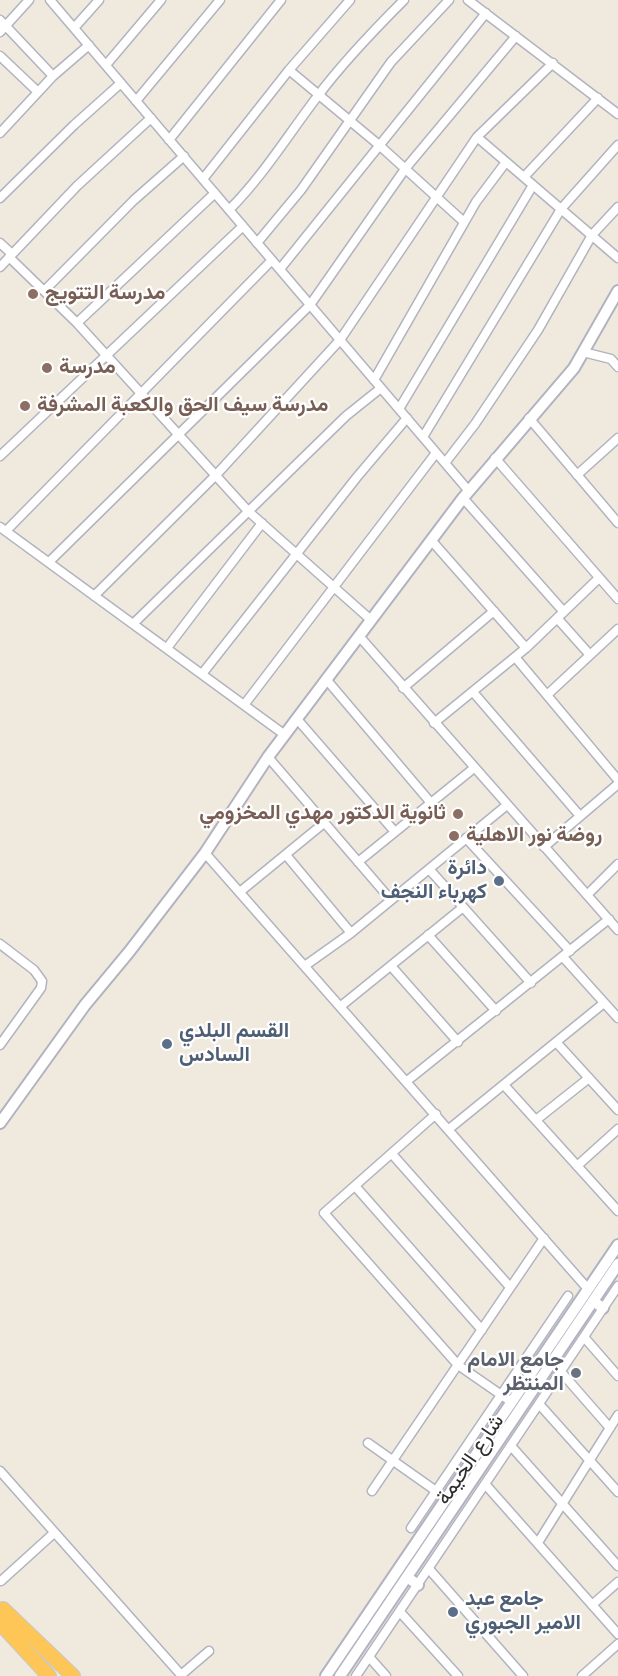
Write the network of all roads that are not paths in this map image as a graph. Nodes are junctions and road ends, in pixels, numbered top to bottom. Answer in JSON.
{"nodes":[{"id":1,"x":29,"y":0,"type":"edge"},
{"id":2,"x":50,"y":0,"type":"edge"},
{"id":3,"x":99,"y":0,"type":"edge"},
{"id":4,"x":161,"y":0,"type":"edge"},
{"id":5,"x":220,"y":0,"type":"edge"},
{"id":6,"x":280,"y":0,"type":"edge"},
{"id":7,"x":350,"y":0,"type":"edge"},
{"id":8,"x":404,"y":0,"type":"edge"},
{"id":9,"x":449,"y":0,"type":"edge"},
{"id":10,"x":468,"y":0,"type":"edge"},
{"id":11,"x":486,"y":13,"type":"junction"},
{"id":12,"x":2,"y":26,"type":"edge"},
{"id":13,"x":74,"y":28,"type":"junction"},
{"id":14,"x":516,"y":36,"type":"junction"},
{"id":15,"x":88,"y":45,"type":"junction"},
{"id":16,"x":0,"y":56,"type":"edge"},
{"id":17,"x":553,"y":63,"type":"junction"},
{"id":18,"x":106,"y":65,"type":"junction"},
{"id":19,"x":289,"y":70,"type":"junction"},
{"id":20,"x":52,"y":76,"type":"junction"},
{"id":21,"x":121,"y":83,"type":"junction"},
{"id":22,"x":38,"y":92,"type":"junction"},
{"id":23,"x":319,"y":94,"type":"junction"},
{"id":24,"x":598,"y":98,"type":"junction"},
{"id":25,"x":136,"y":101,"type":"junction"},
{"id":26,"x":618,"y":114,"type":"edge"},
{"id":27,"x":151,"y":118,"type":"junction"},
{"id":28,"x":350,"y":120,"type":"junction"},
{"id":29,"x":3,"y":122,"type":"edge"},
{"id":30,"x":0,"y":132,"type":"edge"},
{"id":31,"x":477,"y":137,"type":"junction"},
{"id":32,"x":169,"y":140,"type":"junction"},
{"id":33,"x":379,"y":145,"type":"junction"},
{"id":34,"x":618,"y":145,"type":"edge"},
{"id":35,"x":183,"y":156,"type":"junction"},
{"id":36,"x":506,"y":162,"type":"junction"},
{"id":37,"x":405,"y":169,"type":"junction"},
{"id":38,"x":524,"y":177,"type":"junction"},
{"id":39,"x":203,"y":179,"type":"junction"},
{"id":40,"x":533,"y":185,"type":"junction"},
{"id":41,"x":215,"y":193,"type":"junction"},
{"id":42,"x":0,"y":198,"type":"edge"},
{"id":43,"x":436,"y":198,"type":"junction"},
{"id":44,"x":618,"y":207,"type":"edge"},
{"id":45,"x":561,"y":209,"type":"junction"},
{"id":46,"x":229,"y":210,"type":"junction"},
{"id":47,"x":464,"y":222,"type":"junction"},
{"id":48,"x":243,"y":226,"type":"junction"},
{"id":49,"x":592,"y":235,"type":"junction"},
{"id":50,"x":0,"y":243,"type":"edge"},
{"id":51,"x":257,"y":243,"type":"junction"},
{"id":52,"x":11,"y":255,"type":"junction"},
{"id":53,"x":618,"y":258,"type":"edge"},
{"id":54,"x":272,"y":260,"type":"junction"},
{"id":55,"x":0,"y":267,"type":"edge"},
{"id":56,"x":280,"y":269,"type":"junction"},
{"id":57,"x":44,"y":291,"type":"junction"},
{"id":58,"x":616,"y":297,"type":"edge"},
{"id":59,"x":310,"y":305,"type":"junction"},
{"id":60,"x":77,"y":322,"type":"junction"},
{"id":61,"x":340,"y":340,"type":"junction"},
{"id":62,"x":583,"y":352,"type":"junction"},
{"id":63,"x":107,"y":354,"type":"junction"},
{"id":64,"x":618,"y":367,"type":"edge"},
{"id":65,"x":374,"y":380,"type":"junction"},
{"id":66,"x":381,"y":388,"type":"junction"},
{"id":67,"x":142,"y":392,"type":"junction"},
{"id":68,"x":399,"y":409,"type":"junction"},
{"id":69,"x":407,"y":418,"type":"junction"},
{"id":70,"x":529,"y":418,"type":"junction"},
{"id":71,"x":177,"y":435,"type":"junction"},
{"id":72,"x":423,"y":437,"type":"junction"},
{"id":73,"x":616,"y":443,"type":"edge"},
{"id":74,"x":436,"y":453,"type":"junction"},
{"id":75,"x":0,"y":456,"type":"edge"},
{"id":76,"x":495,"y":458,"type":"junction"},
{"id":77,"x":445,"y":463,"type":"junction"},
{"id":78,"x":216,"y":475,"type":"junction"},
{"id":79,"x":577,"y":475,"type":"junction"},
{"id":80,"x":466,"y":494,"type":"junction"},
{"id":81,"x":248,"y":511,"type":"junction"},
{"id":82,"x":618,"y":522,"type":"edge"},
{"id":83,"x":262,"y":523,"type":"junction"},
{"id":84,"x":3,"y":529,"type":"edge"},
{"id":85,"x":431,"y":540,"type":"junction"},
{"id":86,"x":296,"y":554,"type":"junction"},
{"id":87,"x":49,"y":562,"type":"junction"},
{"id":88,"x":599,"y":578,"type":"junction"},
{"id":89,"x":334,"y":587,"type":"junction"},
{"id":90,"x":94,"y":596,"type":"junction"},
{"id":91,"x":618,"y":599,"type":"edge"},
{"id":92,"x":494,"y":611,"type":"junction"},
{"id":93,"x":560,"y":615,"type":"junction"},
{"id":94,"x":371,"y":620,"type":"junction"},
{"id":95,"x":133,"y":624,"type":"junction"},
{"id":96,"x":618,"y":629,"type":"edge"},
{"id":97,"x":359,"y":636,"type":"junction"},
{"id":98,"x":167,"y":648,"type":"junction"},
{"id":99,"x":526,"y":648,"type":"junction"},
{"id":100,"x":590,"y":656,"type":"junction"},
{"id":101,"x":515,"y":657,"type":"junction"},
{"id":102,"x":202,"y":674,"type":"junction"},
{"id":103,"x":326,"y":679,"type":"junction"},
{"id":104,"x":403,"y":688,"type":"junction"},
{"id":105,"x":473,"y":692,"type":"junction"},
{"id":106,"x":546,"y":695,"type":"junction"},
{"id":107,"x":244,"y":705,"type":"junction"},
{"id":108,"x":297,"y":719,"type":"junction"},
{"id":109,"x":434,"y":723,"type":"junction"},
{"id":110,"x":285,"y":735,"type":"junction"},
{"id":111,"x":268,"y":757,"type":"junction"},
{"id":112,"x":474,"y":768,"type":"junction"},
{"id":113,"x":618,"y":782,"type":"edge"},
{"id":114,"x":431,"y":803,"type":"junction"},
{"id":115,"x":507,"y":805,"type":"junction"},
{"id":116,"x":580,"y":816,"type":"junction"},
{"id":117,"x":324,"y":824,"type":"junction"},
{"id":118,"x":395,"y":832,"type":"junction"},
{"id":119,"x":466,"y":838,"type":"junction"},
{"id":120,"x":544,"y":847,"type":"junction"},
{"id":121,"x":205,"y":853,"type":"junction"},
{"id":122,"x":286,"y":855,"type":"junction"},
{"id":123,"x":358,"y":862,"type":"junction"},
{"id":124,"x":618,"y":864,"type":"edge"},
{"id":125,"x":429,"y":869,"type":"junction"},
{"id":126,"x":241,"y":891,"type":"junction"},
{"id":127,"x":587,"y":895,"type":"junction"},
{"id":128,"x":391,"y":900,"type":"junction"},
{"id":129,"x":462,"y":908,"type":"junction"},
{"id":130,"x":609,"y":919,"type":"junction"},
{"id":131,"x":618,"y":930,"type":"edge"},
{"id":132,"x":351,"y":933,"type":"junction"},
{"id":133,"x":428,"y":935,"type":"junction"},
{"id":134,"x":0,"y":944,"type":"edge"},
{"id":135,"x":566,"y":954,"type":"junction"},
{"id":136,"x":306,"y":965,"type":"junction"},
{"id":137,"x":391,"y":966,"type":"junction"},
{"id":138,"x":531,"y":983,"type":"junction"},
{"id":139,"x":604,"y":1003,"type":"junction"},
{"id":140,"x":341,"y":1006,"type":"junction"},
{"id":141,"x":496,"y":1011,"type":"junction"},
{"id":142,"x":618,"y":1018,"type":"edge"},
{"id":143,"x":458,"y":1042,"type":"junction"},
{"id":144,"x":556,"y":1042,"type":"junction"},
{"id":145,"x":0,"y":1045,"type":"edge"},
{"id":146,"x":589,"y":1078,"type":"junction"},
{"id":147,"x":407,"y":1081,"type":"junction"},
{"id":148,"x":504,"y":1085,"type":"junction"},
{"id":149,"x":618,"y":1110,"type":"edge"},
{"id":150,"x":436,"y":1114,"type":"junction"},
{"id":151,"x":536,"y":1120,"type":"junction"},
{"id":152,"x":0,"y":1123,"type":"edge"},
{"id":153,"x":449,"y":1129,"type":"junction"},
{"id":154,"x":618,"y":1129,"type":"edge"},
{"id":155,"x":392,"y":1154,"type":"junction"},
{"id":156,"x":577,"y":1166,"type":"junction"},
{"id":157,"x":355,"y":1186,"type":"junction"},
{"id":158,"x":618,"y":1211,"type":"edge"},
{"id":159,"x":544,"y":1238,"type":"junction"},
{"id":160,"x":618,"y":1245,"type":"edge"},
{"id":161,"x":618,"y":1264,"type":"edge"},
{"id":162,"x":510,"y":1287,"type":"junction"},
{"id":163,"x":588,"y":1289,"type":"junction"},
{"id":164,"x":616,"y":1292,"type":"edge"},
{"id":165,"x":568,"y":1296,"type":"dead end"},
{"id":166,"x":593,"y":1301,"type":"junction"},
{"id":167,"x":603,"y":1308,"type":"junction"},
{"id":168,"x":482,"y":1329,"type":"junction"},
{"id":169,"x":584,"y":1337,"type":"junction"},
{"id":170,"x":458,"y":1365,"type":"junction"},
{"id":171,"x":561,"y":1372,"type":"junction"},
{"id":172,"x":618,"y":1376,"type":"edge"},
{"id":173,"x":506,"y":1398,"type":"junction"},
{"id":174,"x":539,"y":1404,"type":"junction"},
{"id":175,"x":618,"y":1415,"type":"edge"},
{"id":176,"x":610,"y":1428,"type":"junction"},
{"id":177,"x":368,"y":1443,"type":"dead end"},
{"id":178,"x":512,"y":1446,"type":"junction"},
{"id":179,"x":392,"y":1460,"type":"junction"},
{"id":180,"x":589,"y":1460,"type":"junction"},
{"id":181,"x":0,"y":1472,"type":"edge"},
{"id":182,"x":485,"y":1484,"type":"junction"},
{"id":183,"x":372,"y":1491,"type":"dead end"},
{"id":184,"x":436,"y":1491,"type":"junction"},
{"id":185,"x":618,"y":1492,"type":"edge"},
{"id":186,"x":562,"y":1502,"type":"junction"},
{"id":187,"x":432,"y":1517,"type":"junction"},
{"id":188,"x":443,"y":1524,"type":"junction"},
{"id":189,"x":411,"y":1528,"type":"dead end"},
{"id":190,"x":54,"y":1533,"type":"junction"},
{"id":191,"x":539,"y":1541,"type":"junction"},
{"id":192,"x":411,"y":1549,"type":"junction"},
{"id":193,"x":421,"y":1556,"type":"junction"},
{"id":194,"x":618,"y":1566,"type":"edge"},
{"id":195,"x":429,"y":1569,"type":"junction"},
{"id":196,"x":407,"y":1577,"type":"junction"},
{"id":197,"x":1,"y":1581,"type":"edge"},
{"id":198,"x":618,"y":1582,"type":"edge"},
{"id":199,"x":418,"y":1585,"type":"junction"},
{"id":200,"x":592,"y":1605,"type":"junction"},
{"id":201,"x":2,"y":1608,"type":"edge"},
{"id":202,"x":400,"y":1612,"type":"junction"},
{"id":203,"x":0,"y":1624,"type":"edge"},
{"id":204,"x":618,"y":1634,"type":"edge"},
{"id":205,"x":618,"y":1644,"type":"edge"},
{"id":206,"x":209,"y":1650,"type":"dead end"},
{"id":207,"x":370,"y":1658,"type":"junction"},
{"id":208,"x":592,"y":1668,"type":"junction"},
{"id":209,"x":38,"y":1676,"type":"edge"},
{"id":210,"x":49,"y":1676,"type":"edge"},
{"id":211,"x":61,"y":1676,"type":"edge"},
{"id":212,"x":73,"y":1676,"type":"edge"},
{"id":213,"x":181,"y":1676,"type":"edge"},
{"id":214,"x":326,"y":1676,"type":"edge"},
{"id":215,"x":340,"y":1676,"type":"edge"},
{"id":216,"x":356,"y":1676,"type":"edge"},
{"id":217,"x":386,"y":1676,"type":"edge"},
{"id":218,"x":458,"y":1676,"type":"edge"},
{"id":219,"x":524,"y":1676,"type":"edge"},
{"id":220,"x":582,"y":1676,"type":"edge"},
{"id":221,"x":599,"y":1676,"type":"edge"}],
"edges":[{"from":1,"to":12,"type":"street"},
{"from":2,"to":13,"type":"street"},
{"from":3,"to":13,"type":"street"},
{"from":4,"to":18,"type":"street"},
{"from":5,"to":25,"type":"street"},
{"from":6,"to":32,"type":"street"},
{"from":7,"to":19,"type":"street"},
{"from":8,"to":23,"type":"street"},
{"from":9,"to":28,"type":"street"},
{"from":10,"to":11,"type":"street"},
{"from":11,"to":14,"type":"street"},
{"from":11,"to":33,"type":"street"},
{"from":12,"to":20,"type":"street"},
{"from":13,"to":15,"type":"street"},
{"from":14,"to":17,"type":"street"},
{"from":14,"to":37,"type":"street"},
{"from":15,"to":18,"type":"street"},
{"from":15,"to":20,"type":"street"},
{"from":16,"to":22,"type":"street"},
{"from":17,"to":24,"type":"street"},
{"from":17,"to":31,"type":"street"},
{"from":18,"to":21,"type":"street"},
{"from":19,"to":23,"type":"street"},
{"from":19,"to":39,"type":"street"},
{"from":20,"to":22,"type":"street"},
{"from":21,"to":25,"type":"street"},
{"from":21,"to":42,"type":"street"},
{"from":22,"to":29,"type":"street"},
{"from":23,"to":28,"type":"street"},
{"from":23,"to":46,"type":"street"},
{"from":24,"to":26,"type":"street"},
{"from":24,"to":38,"type":"street"},
{"from":25,"to":27,"type":"street"},
{"from":27,"to":32,"type":"street"},
{"from":27,"to":52,"type":"street"},
{"from":28,"to":33,"type":"street"},
{"from":28,"to":51,"type":"street"},
{"from":29,"to":30,"type":"street"},
{"from":31,"to":36,"type":"street"},
{"from":31,"to":43,"type":"street"},
{"from":32,"to":35,"type":"street"},
{"from":33,"to":37,"type":"street"},
{"from":33,"to":56,"type":"street"},
{"from":34,"to":45,"type":"street"},
{"from":35,"to":39,"type":"street"},
{"from":35,"to":57,"type":"street"},
{"from":36,"to":38,"type":"street"},
{"from":36,"to":47,"type":"street"},
{"from":37,"to":43,"type":"street"},
{"from":37,"to":59,"type":"street"},
{"from":38,"to":40,"type":"street"},
{"from":39,"to":41,"type":"street"},
{"from":40,"to":45,"type":"street"},
{"from":40,"to":68,"type":"street"},
{"from":41,"to":46,"type":"street"},
{"from":41,"to":60,"type":"street"},
{"from":43,"to":47,"type":"street"},
{"from":43,"to":61,"type":"street"},
{"from":44,"to":49,"type":"street"},
{"from":45,"to":49,"type":"street"},
{"from":45,"to":72,"type":"street"},
{"from":46,"to":48,"type":"street"},
{"from":47,"to":65,"type":"street"},
{"from":48,"to":51,"type":"street"},
{"from":48,"to":63,"type":"street"},
{"from":49,"to":53,"type":"street"},
{"from":49,"to":77,"type":"street"},
{"from":50,"to":52,"type":"street"},
{"from":51,"to":54,"type":"street"},
{"from":52,"to":55,"type":"street"},
{"from":52,"to":57,"type":"street"},
{"from":54,"to":56,"type":"street"},
{"from":54,"to":67,"type":"street"},
{"from":56,"to":59,"type":"street"},
{"from":57,"to":60,"type":"street"},
{"from":58,"to":62,"type":"street"},
{"from":59,"to":61,"type":"street"},
{"from":59,"to":71,"type":"street"},
{"from":60,"to":63,"type":"street"},
{"from":61,"to":65,"type":"street"},
{"from":61,"to":78,"type":"street"},
{"from":62,"to":64,"type":"street"},
{"from":62,"to":70,"type":"street"},
{"from":63,"to":67,"type":"street"},
{"from":63,"to":75,"type":"street"},
{"from":65,"to":66,"type":"street"},
{"from":66,"to":68,"type":"street"},
{"from":66,"to":81,"type":"street"},
{"from":67,"to":71,"type":"street"},
{"from":67,"to":84,"type":"street"},
{"from":68,"to":69,"type":"street"},
{"from":69,"to":72,"type":"street"},
{"from":69,"to":86,"type":"street"},
{"from":70,"to":76,"type":"street"},
{"from":70,"to":79,"type":"street"},
{"from":71,"to":78,"type":"street"},
{"from":71,"to":87,"type":"street"},
{"from":72,"to":74,"type":"street"},
{"from":73,"to":79,"type":"street"},
{"from":74,"to":77,"type":"street"},
{"from":74,"to":89,"type":"street"},
{"from":76,"to":80,"type":"street"},
{"from":76,"to":88,"type":"street"},
{"from":77,"to":80,"type":"street"},
{"from":78,"to":81,"type":"street"},
{"from":78,"to":90,"type":"street"},
{"from":79,"to":82,"type":"street"},
{"from":80,"to":85,"type":"street"},
{"from":80,"to":93,"type":"street"},
{"from":81,"to":83,"type":"street"},
{"from":81,"to":95,"type":"street"},
{"from":83,"to":86,"type":"street"},
{"from":83,"to":98,"type":"street"},
{"from":84,"to":87,"type":"street"},
{"from":85,"to":92,"type":"street"},
{"from":85,"to":94,"type":"street"},
{"from":86,"to":89,"type":"street"},
{"from":86,"to":102,"type":"street"},
{"from":87,"to":90,"type":"street"},
{"from":88,"to":91,"type":"street"},
{"from":88,"to":93,"type":"street"},
{"from":89,"to":94,"type":"street"},
{"from":89,"to":107,"type":"street"},
{"from":90,"to":95,"type":"street"},
{"from":92,"to":99,"type":"street"},
{"from":92,"to":104,"type":"street"},
{"from":93,"to":99,"type":"street"},
{"from":93,"to":100,"type":"street"},
{"from":94,"to":97,"type":"street"},
{"from":95,"to":98,"type":"street"},
{"from":96,"to":100,"type":"street"},
{"from":97,"to":103,"type":"street"},
{"from":97,"to":104,"type":"street"},
{"from":98,"to":102,"type":"street"},
{"from":99,"to":101,"type":"street"},
{"from":100,"to":106,"type":"street"},
{"from":101,"to":105,"type":"street"},
{"from":101,"to":106,"type":"street"},
{"from":102,"to":107,"type":"street"},
{"from":103,"to":108,"type":"street"},
{"from":103,"to":114,"type":"street"},
{"from":104,"to":109,"type":"street"},
{"from":105,"to":109,"type":"street"},
{"from":105,"to":116,"type":"street"},
{"from":106,"to":113,"type":"street"},
{"from":107,"to":110,"type":"street"},
{"from":108,"to":110,"type":"street"},
{"from":108,"to":118,"type":"street"},
{"from":109,"to":112,"type":"street"},
{"from":110,"to":111,"type":"street"},
{"from":111,"to":117,"type":"street"},
{"from":111,"to":121,"type":"street"},
{"from":112,"to":114,"type":"street"},
{"from":112,"to":115,"type":"street"},
{"from":113,"to":116,"type":"street"},
{"from":114,"to":118,"type":"street"},
{"from":115,"to":119,"type":"street"},
{"from":115,"to":120,"type":"street"},
{"from":116,"to":120,"type":"street"},
{"from":117,"to":122,"type":"street"},
{"from":117,"to":123,"type":"street"},
{"from":118,"to":123,"type":"street"},
{"from":119,"to":125,"type":"street"},
{"from":119,"to":135,"type":"street"},
{"from":120,"to":127,"type":"street"},
{"from":121,"to":126,"type":"street"},
{"from":121,"to":152,"type":"street"},
{"from":122,"to":126,"type":"street"},
{"from":122,"to":132,"type":"street"},
{"from":123,"to":128,"type":"street"},
{"from":124,"to":127,"type":"street"},
{"from":125,"to":128,"type":"street"},
{"from":125,"to":129,"type":"street"},
{"from":126,"to":136,"type":"street"},
{"from":127,"to":130,"type":"street"},
{"from":128,"to":132,"type":"street"},
{"from":129,"to":133,"type":"street"},
{"from":129,"to":138,"type":"street"},
{"from":130,"to":131,"type":"street"},
{"from":130,"to":135,"type":"street"},
{"from":132,"to":136,"type":"street"},
{"from":133,"to":137,"type":"street"},
{"from":133,"to":141,"type":"street"},
{"from":134,"to":145,"type":"street"},
{"from":135,"to":138,"type":"street"},
{"from":135,"to":139,"type":"street"},
{"from":136,"to":140,"type":"street"},
{"from":137,"to":140,"type":"street"},
{"from":137,"to":143,"type":"street"},
{"from":138,"to":141,"type":"street"},
{"from":139,"to":142,"type":"street"},
{"from":139,"to":144,"type":"street"},
{"from":140,"to":147,"type":"street"},
{"from":141,"to":143,"type":"street"},
{"from":143,"to":147,"type":"street"},
{"from":144,"to":146,"type":"street"},
{"from":144,"to":148,"type":"street"},
{"from":146,"to":149,"type":"street"},
{"from":146,"to":151,"type":"street"},
{"from":147,"to":150,"type":"street"},
{"from":148,"to":151,"type":"street"},
{"from":148,"to":153,"type":"street"},
{"from":150,"to":153,"type":"street"},
{"from":150,"to":155,"type":"street"},
{"from":151,"to":156,"type":"street"},
{"from":153,"to":159,"type":"street"},
{"from":154,"to":156,"type":"street"},
{"from":155,"to":157,"type":"street"},
{"from":155,"to":162,"type":"street"},
{"from":156,"to":158,"type":"street"},
{"from":157,"to":168,"type":"street"},
{"from":157,"to":170,"type":"street"},
{"from":159,"to":162,"type":"street"},
{"from":159,"to":163,"type":"street"},
{"from":160,"to":163,"type":"street","name":"شارع الخيمة"},
{"from":161,"to":166,"type":"street","name":"شارع الخيمة"},
{"from":162,"to":168,"type":"street"},
{"from":163,"to":173,"type":"street","name":"شارع الخيمة"},
{"from":164,"to":167,"type":"street"},
{"from":165,"to":173,"type":"street"},
{"from":166,"to":167,"type":"street"},
{"from":166,"to":188,"type":"street","name":"شارع الخيمة"},
{"from":167,"to":169,"type":"street"},
{"from":168,"to":170,"type":"street"},
{"from":169,"to":171,"type":"street"},
{"from":169,"to":172,"type":"street"},
{"from":170,"to":173,"type":"street"},
{"from":170,"to":179,"type":"street"},
{"from":171,"to":174,"type":"street"},
{"from":171,"to":176,"type":"street"},
{"from":173,"to":184,"type":"street"},
{"from":173,"to":187,"type":"street","name":"شارع الخيمة"},
{"from":174,"to":178,"type":"street"},
{"from":174,"to":180,"type":"street"},
{"from":175,"to":176,"type":"street"},
{"from":176,"to":180,"type":"street"},
{"from":177,"to":179,"type":"street"},
{"from":178,"to":182,"type":"street"},
{"from":178,"to":186,"type":"street"},
{"from":179,"to":183,"type":"street"},
{"from":179,"to":184,"type":"street"},
{"from":180,"to":185,"type":"street"},
{"from":180,"to":186,"type":"street"},
{"from":181,"to":190,"type":"street"},
{"from":182,"to":191,"type":"street"},
{"from":182,"to":195,"type":"street"},
{"from":184,"to":189,"type":"street"},
{"from":186,"to":191,"type":"street"},
{"from":186,"to":194,"type":"street"},
{"from":187,"to":188,"type":"street"},
{"from":187,"to":192,"type":"street","name":"شارع الخيمة"},
{"from":188,"to":193,"type":"street","name":"شارع الخيمة"},
{"from":190,"to":197,"type":"street"},
{"from":190,"to":213,"type":"street"},
{"from":191,"to":200,"type":"street"},
{"from":192,"to":193,"type":"street"},
{"from":192,"to":214,"type":"street","name":"شارع الخيمة"},
{"from":193,"to":196,"type":"street","name":"شارع الخيمة"},
{"from":195,"to":199,"type":"street"},
{"from":195,"to":219,"type":"street"},
{"from":196,"to":199,"type":"street"},
{"from":196,"to":215,"type":"street","name":"شارع الخيمة"},
{"from":198,"to":200,"type":"street"},
{"from":199,"to":202,"type":"street"},
{"from":200,"to":204,"type":"street"},
{"from":201,"to":211,"type":"highway"},
{"from":201,"to":212,"type":"highway"},
{"from":202,"to":207,"type":"street"},
{"from":202,"to":218,"type":"street"},
{"from":203,"to":209,"type":"highway"},
{"from":203,"to":210,"type":"highway"},
{"from":205,"to":208,"type":"street"},
{"from":206,"to":213,"type":"street"},
{"from":207,"to":216,"type":"street"},
{"from":207,"to":217,"type":"street"},
{"from":208,"to":220,"type":"street"},
{"from":208,"to":221,"type":"street"}]}
